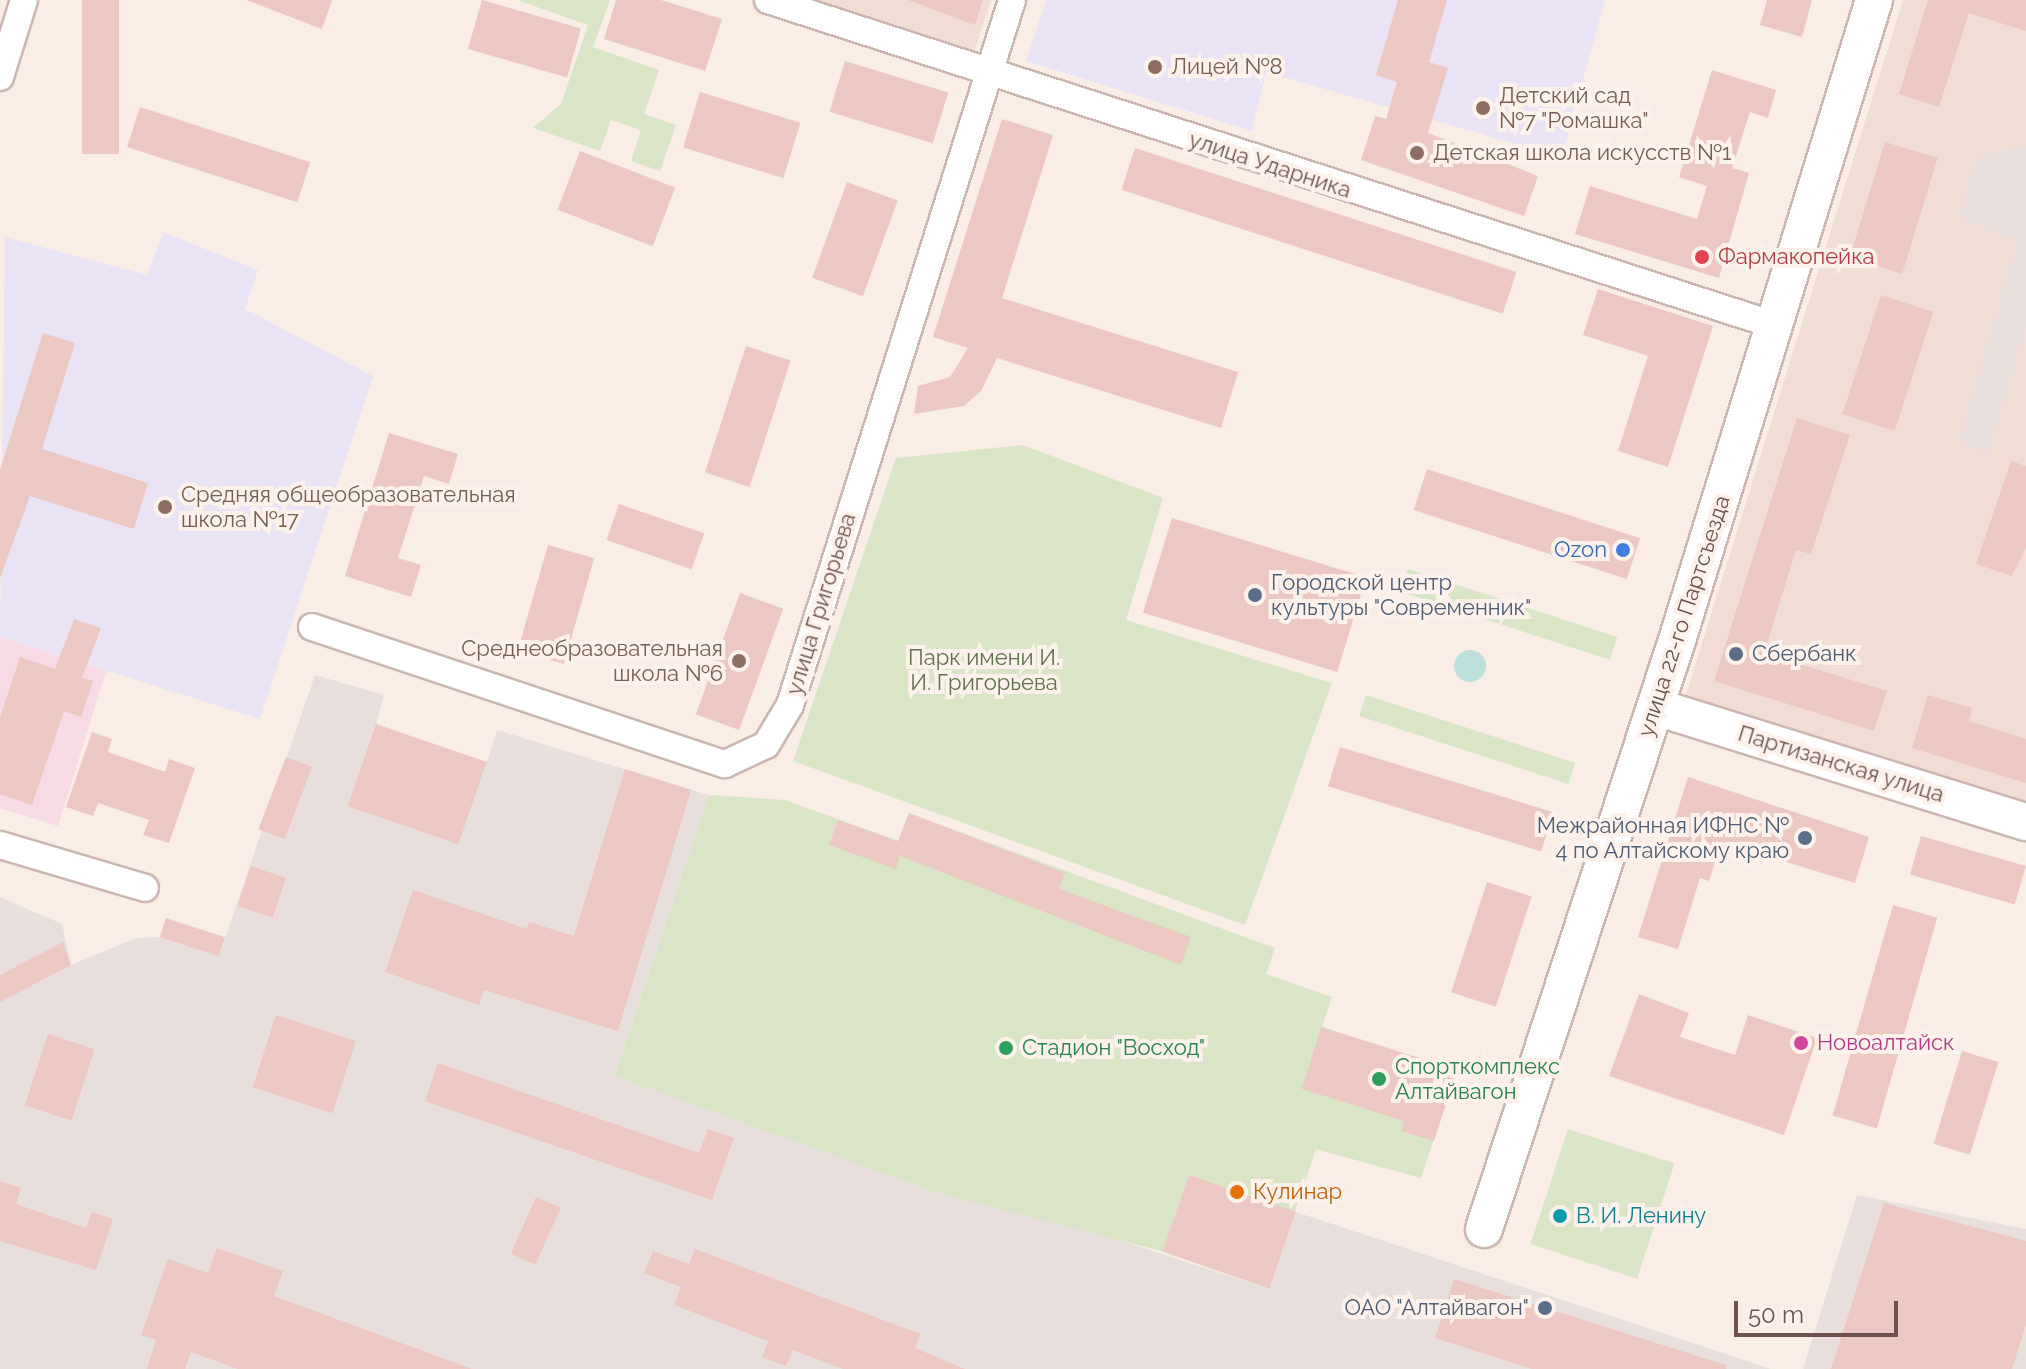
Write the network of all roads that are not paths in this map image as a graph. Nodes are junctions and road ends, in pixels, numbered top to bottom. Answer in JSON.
{"nodes":[{"id":1,"x":24,"y":0,"type":"edge"},
{"id":2,"x":768,"y":0,"type":"edge"},
{"id":3,"x":1012,"y":0,"type":"edge"},
{"id":4,"x":1874,"y":0,"type":"edge"},
{"id":5,"x":986,"y":75,"type":"junction"},
{"id":6,"x":0,"y":77,"type":"edge"},
{"id":7,"x":1774,"y":325,"type":"junction"},
{"id":8,"x":312,"y":627,"type":"dead end"},
{"id":9,"x":1656,"y":707,"type":"junction"},
{"id":10,"x":2026,"y":822,"type":"edge"},
{"id":11,"x":0,"y":845,"type":"edge"},
{"id":12,"x":145,"y":888,"type":"dead end"},
{"id":13,"x":1484,"y":1229,"type":"dead end"}],
"edges":[{"from":1,"to":6,"type":"street"},
{"from":2,"to":5,"type":"street","name":"улица Ударника"},
{"from":3,"to":5,"type":"street","name":"улица Григорьева"},
{"from":4,"to":7,"type":"street","name":"улица 22-го Партсъезда"},
{"from":5,"to":7,"type":"street","name":"улица Ударника"},
{"from":5,"to":8,"type":"street","name":"улица Григорьева"},
{"from":7,"to":9,"type":"street","name":"улица 22-го Партсъезда"},
{"from":9,"to":10,"type":"street","name":"Партизанская улица"},
{"from":9,"to":13,"type":"street","name":"улица 22-го Партсъезда"},
{"from":11,"to":12,"type":"street"}]}
